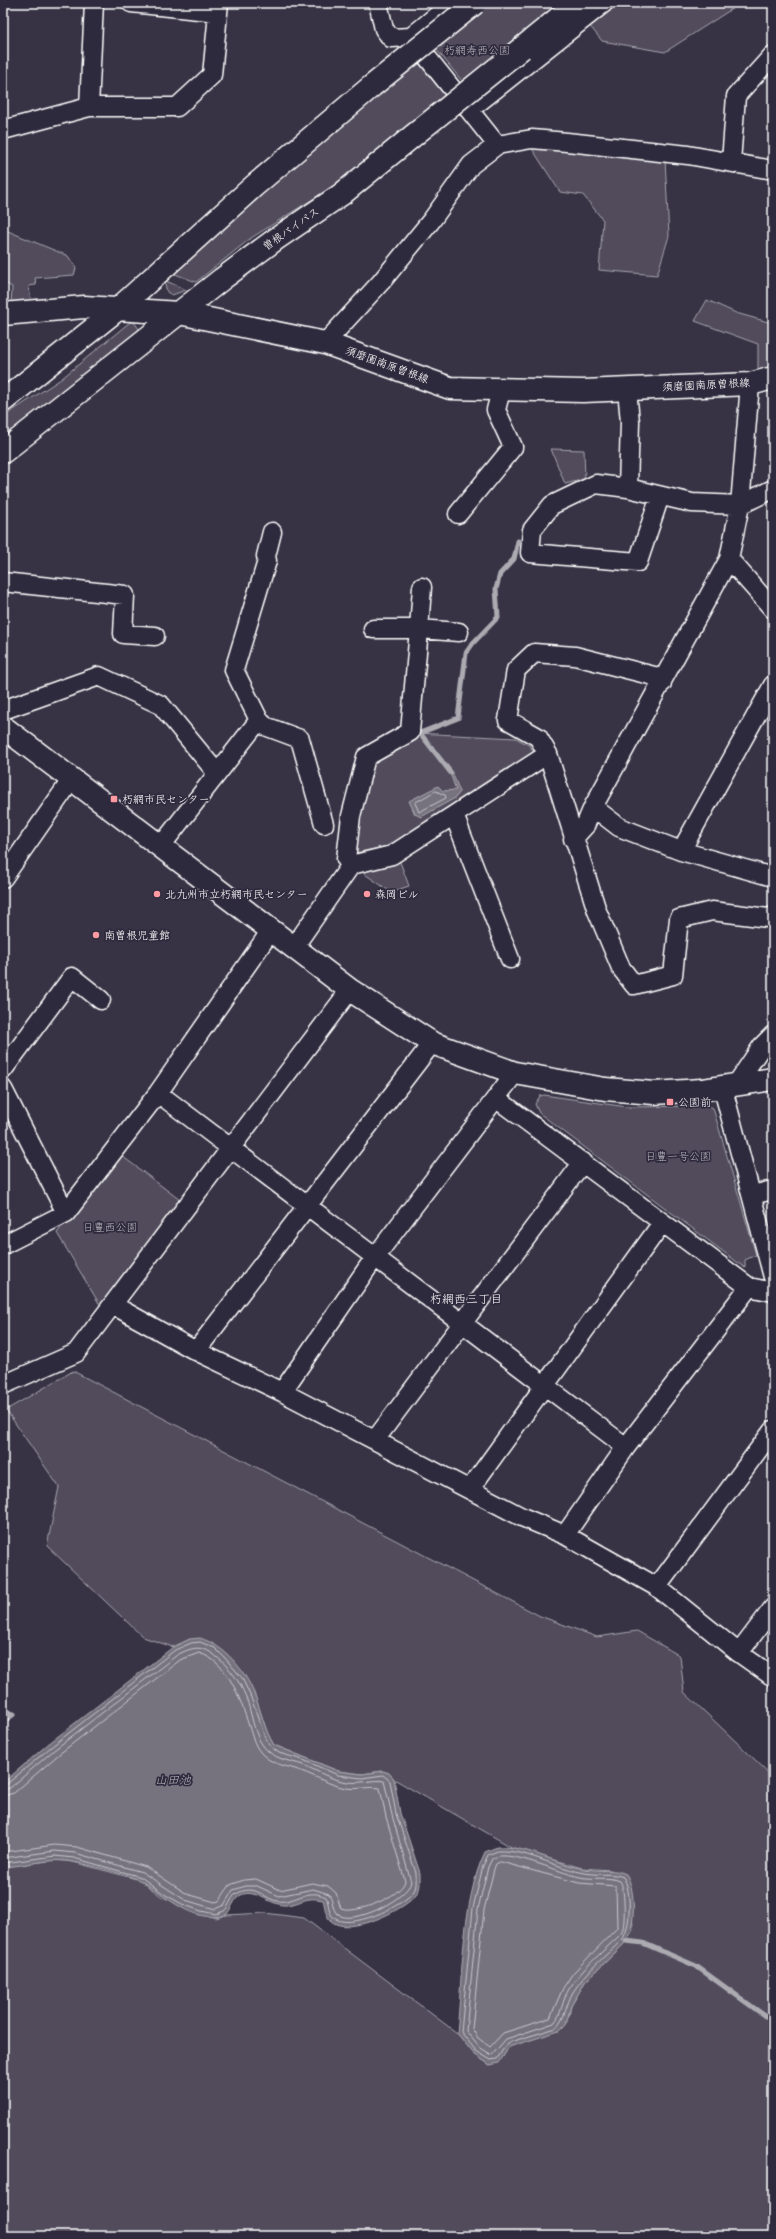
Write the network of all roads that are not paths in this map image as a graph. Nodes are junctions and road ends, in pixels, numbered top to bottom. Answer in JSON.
{"nodes":[{"id":1,"x":94,"y":3,"type":"edge"},
{"id":2,"x":131,"y":3,"type":"edge"},
{"id":3,"x":378,"y":3,"type":"edge"},
{"id":4,"x":452,"y":3,"type":"edge"},
{"id":5,"x":475,"y":3,"type":"edge"},
{"id":6,"x":577,"y":3,"type":"edge"},
{"id":7,"x":604,"y":3,"type":"edge"},
{"id":8,"x":166,"y":5,"type":"edge"},
{"id":9,"x":218,"y":7,"type":"edge"},
{"id":10,"x":410,"y":37,"type":"junction"},
{"id":11,"x":773,"y":55,"type":"edge"},
{"id":12,"x":89,"y":107,"type":"junction"},
{"id":13,"x":469,"y":110,"type":"junction"},
{"id":14,"x":3,"y":130,"type":"edge"},
{"id":15,"x":497,"y":145,"type":"junction"},
{"id":16,"x":731,"y":162,"type":"junction"},
{"id":17,"x":773,"y":170,"type":"edge"},
{"id":18,"x":118,"y":309,"type":"junction"},
{"id":19,"x":179,"y":313,"type":"junction"},
{"id":20,"x":3,"y":314,"type":"edge"},
{"id":21,"x":325,"y":343,"type":"junction"},
{"id":22,"x":773,"y":378,"type":"edge"},
{"id":23,"x":750,"y":384,"type":"junction"},
{"id":24,"x":627,"y":389,"type":"junction"},
{"id":25,"x":501,"y":390,"type":"junction"},
{"id":26,"x":3,"y":401,"type":"edge"},
{"id":27,"x":3,"y":452,"type":"edge"},
{"id":28,"x":628,"y":488,"type":"junction"},
{"id":29,"x":773,"y":489,"type":"edge"},
{"id":30,"x":660,"y":496,"type":"junction"},
{"id":31,"x":740,"y":505,"type":"junction"},
{"id":32,"x":458,"y":514,"type":"dead end"},
{"id":33,"x":272,"y":532,"type":"dead end"},
{"id":34,"x":729,"y":559,"type":"junction"},
{"id":35,"x":3,"y":582,"type":"edge"},
{"id":36,"x":422,"y":587,"type":"dead end"},
{"id":37,"x":770,"y":600,"type":"edge"},
{"id":38,"x":373,"y":629,"type":"dead end"},
{"id":39,"x":419,"y":629,"type":"junction"},
{"id":40,"x":459,"y":632,"type":"dead end"},
{"id":41,"x":155,"y":636,"type":"dead end"},
{"id":42,"x":662,"y":683,"type":"junction"},
{"id":43,"x":773,"y":685,"type":"edge"},
{"id":44,"x":259,"y":720,"type":"junction"},
{"id":45,"x":4,"y":725,"type":"edge"},
{"id":46,"x":548,"y":754,"type":"junction"},
{"id":47,"x":216,"y":772,"type":"junction"},
{"id":48,"x":72,"y":779,"type":"junction"},
{"id":49,"x":593,"y":807,"type":"junction"},
{"id":50,"x":454,"y":814,"type":"junction"},
{"id":51,"x":324,"y":824,"type":"dead end"},
{"id":52,"x":573,"y":839,"type":"junction"},
{"id":53,"x":161,"y":846,"type":"junction"},
{"id":54,"x":681,"y":851,"type":"junction"},
{"id":55,"x":351,"y":865,"type":"junction"},
{"id":56,"x":773,"y":877,"type":"edge"},
{"id":57,"x":3,"y":878,"type":"edge"},
{"id":58,"x":773,"y":916,"type":"edge"},
{"id":59,"x":272,"y":929,"type":"junction"},
{"id":60,"x":294,"y":946,"type":"junction"},
{"id":61,"x":510,"y":959,"type":"dead end"},
{"id":62,"x":350,"y":990,"type":"junction"},
{"id":63,"x":102,"y":1000,"type":"dead end"},
{"id":64,"x":773,"y":1035,"type":"edge"},
{"id":65,"x":432,"y":1043,"type":"junction"},
{"id":66,"x":3,"y":1070,"type":"edge"},
{"id":67,"x":515,"y":1073,"type":"junction"},
{"id":68,"x":773,"y":1079,"type":"edge"},
{"id":69,"x":729,"y":1088,"type":"junction"},
{"id":70,"x":3,"y":1089,"type":"edge"},
{"id":71,"x":158,"y":1093,"type":"junction"},
{"id":72,"x":497,"y":1099,"type":"junction"},
{"id":73,"x":231,"y":1149,"type":"junction"},
{"id":74,"x":583,"y":1162,"type":"junction"},
{"id":75,"x":773,"y":1190,"type":"edge"},
{"id":76,"x":752,"y":1195,"type":"junction"},
{"id":77,"x":307,"y":1207,"type":"junction"},
{"id":78,"x":66,"y":1213,"type":"junction"},
{"id":79,"x":662,"y":1224,"type":"junction"},
{"id":80,"x":3,"y":1245,"type":"edge"},
{"id":81,"x":375,"y":1257,"type":"junction"},
{"id":82,"x":773,"y":1276,"type":"edge"},
{"id":83,"x":749,"y":1287,"type":"junction"},
{"id":84,"x":773,"y":1292,"type":"edge"},
{"id":85,"x":113,"y":1305,"type":"junction"},
{"id":86,"x":462,"y":1323,"type":"junction"},
{"id":87,"x":196,"y":1351,"type":"junction"},
{"id":88,"x":3,"y":1385,"type":"edge"},
{"id":89,"x":544,"y":1386,"type":"junction"},
{"id":90,"x":282,"y":1392,"type":"junction"},
{"id":91,"x":773,"y":1430,"type":"edge"},
{"id":92,"x":375,"y":1440,"type":"junction"},
{"id":93,"x":626,"y":1447,"type":"junction"},
{"id":94,"x":470,"y":1489,"type":"junction"},
{"id":95,"x":565,"y":1535,"type":"junction"},
{"id":96,"x":657,"y":1587,"type":"junction"},
{"id":97,"x":773,"y":1608,"type":"edge"},
{"id":98,"x":739,"y":1653,"type":"junction"},
{"id":99,"x":773,"y":1677,"type":"edge"}],
"edges":[{"from":1,"to":12,"type":"street"},
{"from":2,"to":8,"type":"street"},
{"from":3,"to":10,"type":"street"},
{"from":4,"to":10,"type":"street"},
{"from":5,"to":18,"type":"main road","bridge":true},
{"from":6,"to":19,"type":"main road","name":"曽根バイパス","bridge":true},
{"from":7,"to":13,"type":"street"},
{"from":8,"to":9,"type":"street"},
{"from":9,"to":12,"type":"street"},
{"from":10,"to":13,"type":"street"},
{"from":11,"to":16,"type":"street"},
{"from":12,"to":14,"type":"street"},
{"from":13,"to":15,"type":"street"},
{"from":15,"to":16,"type":"street"},
{"from":15,"to":21,"type":"street"},
{"from":16,"to":17,"type":"street"},
{"from":18,"to":19,"type":"main road","name":"須磨園南原曽根線"},
{"from":18,"to":20,"type":"main road","name":"須磨園南原曽根線"},
{"from":18,"to":26,"type":"main road"},
{"from":19,"to":21,"type":"main road","name":"須磨園南原曽根線"},
{"from":19,"to":27,"type":"main road","name":"曽根バイパス"},
{"from":21,"to":25,"type":"main road","name":"須磨園南原曽根線"},
{"from":22,"to":23,"type":"main road","name":"須磨園南原曽根線"},
{"from":23,"to":24,"type":"main road","name":"須磨園南原曽根線"},
{"from":23,"to":31,"type":"street"},
{"from":24,"to":25,"type":"main road","name":"須磨園南原曽根線"},
{"from":24,"to":28,"type":"street"},
{"from":25,"to":32,"type":"street"},
{"from":28,"to":30,"type":"street"},
{"from":28,"to":30,"type":"street"},
{"from":29,"to":31,"type":"street"},
{"from":30,"to":31,"type":"street"},
{"from":31,"to":34,"type":"street"},
{"from":33,"to":44,"type":"street"},
{"from":34,"to":37,"type":"street"},
{"from":34,"to":42,"type":"street"},
{"from":35,"to":41,"type":"street"},
{"from":36,"to":39,"type":"street"},
{"from":38,"to":39,"type":"street"},
{"from":39,"to":40,"type":"street"},
{"from":39,"to":55,"type":"street"},
{"from":42,"to":46,"type":"street"},
{"from":42,"to":49,"type":"street"},
{"from":43,"to":54,"type":"street"},
{"from":44,"to":47,"type":"street"},
{"from":44,"to":51,"type":"street"},
{"from":45,"to":47,"type":"street"},
{"from":45,"to":48,"type":"main road"},
{"from":46,"to":50,"type":"street"},
{"from":46,"to":52,"type":"street"},
{"from":47,"to":53,"type":"street"},
{"from":48,"to":53,"type":"main road"},
{"from":48,"to":57,"type":"street"},
{"from":49,"to":52,"type":"street"},
{"from":49,"to":54,"type":"street"},
{"from":50,"to":55,"type":"street"},
{"from":50,"to":61,"type":"street"},
{"from":52,"to":58,"type":"street"},
{"from":53,"to":59,"type":"main road"},
{"from":54,"to":56,"type":"street"},
{"from":55,"to":60,"type":"street"},
{"from":59,"to":60,"type":"main road"},
{"from":59,"to":71,"type":"street"},
{"from":60,"to":62,"type":"main road"},
{"from":62,"to":65,"type":"main road"},
{"from":62,"to":73,"type":"street"},
{"from":63,"to":66,"type":"street"},
{"from":64,"to":69,"type":"street"},
{"from":65,"to":67,"type":"main road"},
{"from":65,"to":77,"type":"street"},
{"from":67,"to":69,"type":"main road"},
{"from":67,"to":72,"type":"street"},
{"from":68,"to":69,"type":"main road"},
{"from":69,"to":76,"type":"street"},
{"from":70,"to":78,"type":"street"},
{"from":71,"to":73,"type":"street"},
{"from":71,"to":78,"type":"street"},
{"from":72,"to":74,"type":"street"},
{"from":72,"to":81,"type":"street"},
{"from":73,"to":77,"type":"street"},
{"from":73,"to":85,"type":"street"},
{"from":74,"to":79,"type":"street"},
{"from":74,"to":86,"type":"street"},
{"from":75,"to":76,"type":"street"},
{"from":76,"to":82,"type":"street"},
{"from":77,"to":81,"type":"street"},
{"from":77,"to":87,"type":"street"},
{"from":78,"to":80,"type":"street"},
{"from":79,"to":83,"type":"street"},
{"from":79,"to":89,"type":"street"},
{"from":81,"to":86,"type":"street"},
{"from":81,"to":90,"type":"street"},
{"from":83,"to":84,"type":"street"},
{"from":83,"to":93,"type":"street"},
{"from":85,"to":87,"type":"street"},
{"from":85,"to":88,"type":"street"},
{"from":86,"to":89,"type":"street"},
{"from":86,"to":92,"type":"street"},
{"from":87,"to":90,"type":"street"},
{"from":89,"to":93,"type":"street"},
{"from":89,"to":94,"type":"street"},
{"from":90,"to":92,"type":"street"},
{"from":91,"to":96,"type":"street"},
{"from":92,"to":94,"type":"street"},
{"from":93,"to":95,"type":"street"},
{"from":94,"to":95,"type":"street"},
{"from":95,"to":96,"type":"street"},
{"from":96,"to":98,"type":"street"},
{"from":97,"to":98,"type":"street"},
{"from":98,"to":99,"type":"street"}]}
